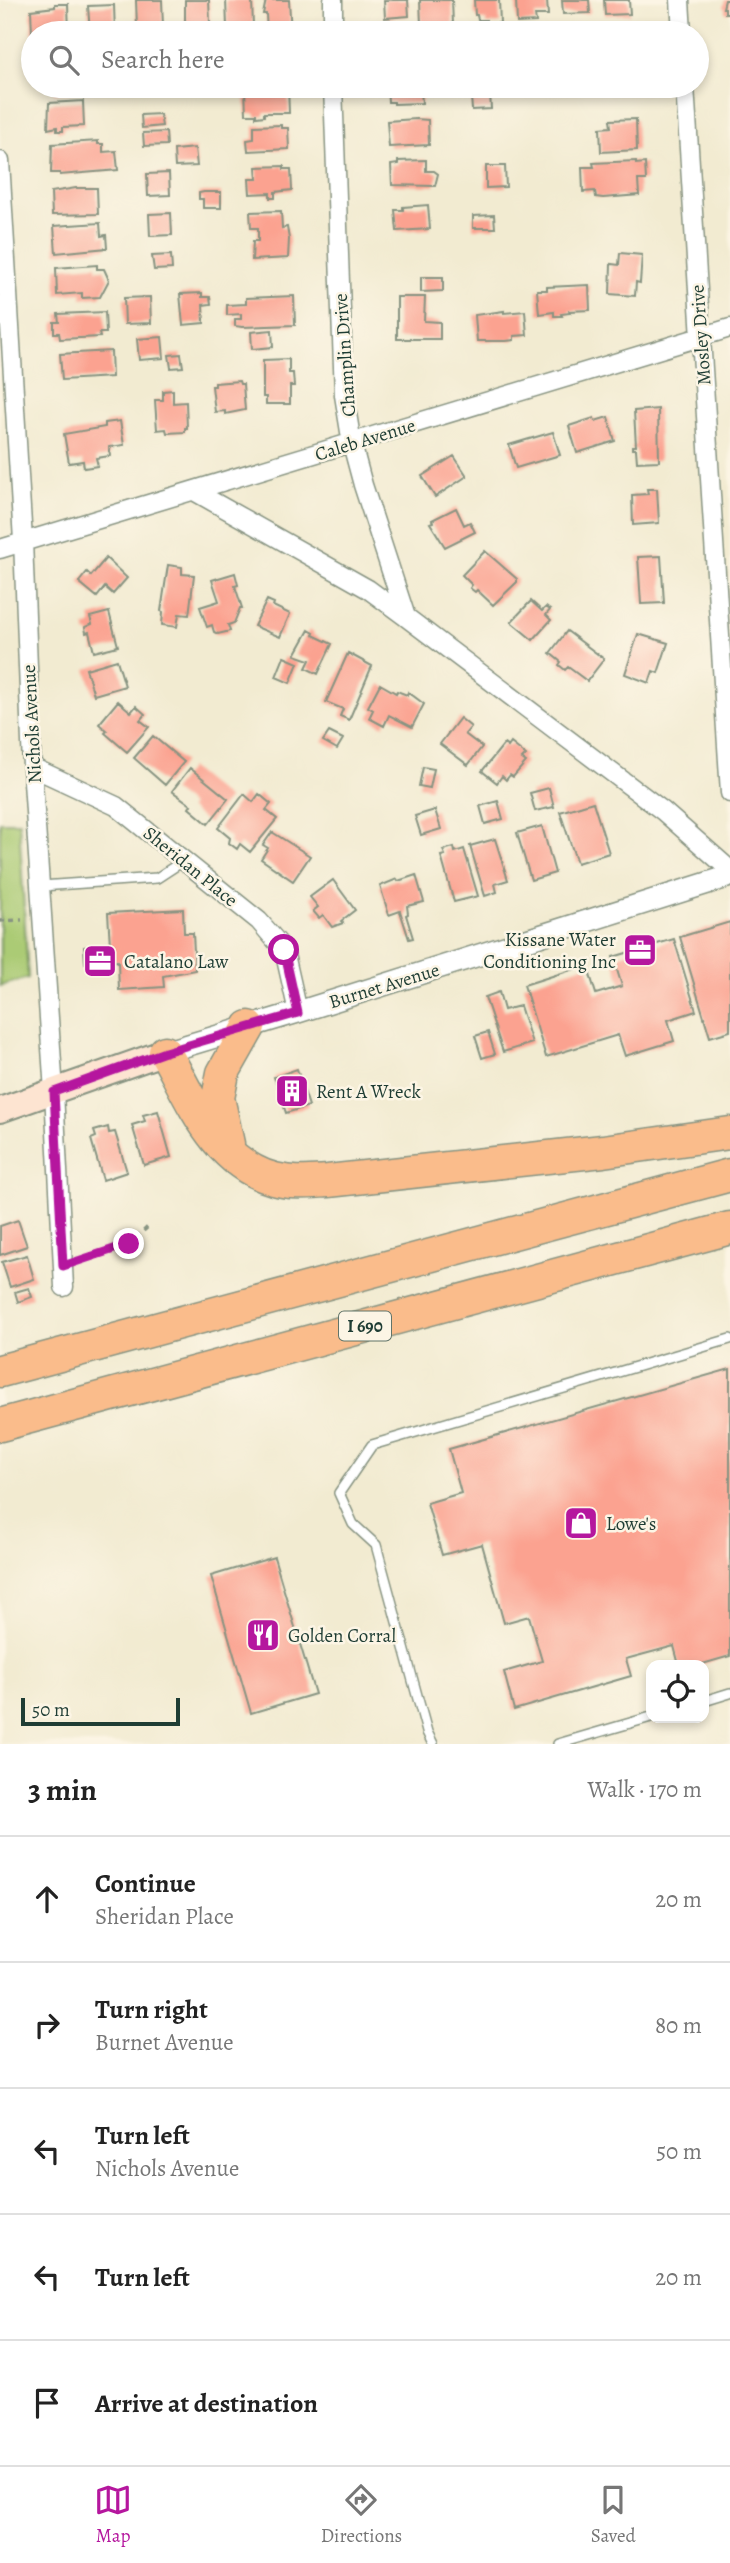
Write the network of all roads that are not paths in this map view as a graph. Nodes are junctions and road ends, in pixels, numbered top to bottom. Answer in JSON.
{"nodes":[{"id":1,"x":333,"y":0,"type":"edge"},
{"id":2,"x":680,"y":0,"type":"edge"},
{"id":3,"x":333,"y":21,"type":"edge"},
{"id":4,"x":681,"y":21,"type":"edge"},
{"id":5,"x":333,"y":98,"type":"edge"},
{"id":6,"x":686,"y":98,"type":"edge"},
{"id":7,"x":0,"y":161,"type":"edge"},
{"id":8,"x":730,"y":328,"type":"edge"},
{"id":9,"x":699,"y":338,"type":"junction"},
{"id":10,"x":352,"y":444,"type":"junction"},
{"id":11,"x":194,"y":491,"type":"junction"},
{"id":12,"x":23,"y":541,"type":"junction"},
{"id":13,"x":0,"y":548,"type":"edge"},
{"id":14,"x":406,"y":617,"type":"junction"},
{"id":15,"x":32,"y":766,"type":"junction"},
{"id":16,"x":730,"y":793,"type":"edge"},
{"id":17,"x":184,"y":860,"type":"junction"},
{"id":18,"x":730,"y":870,"type":"edge"},
{"id":19,"x":730,"y":876,"type":"edge"},
{"id":20,"x":41,"y":886,"type":"junction"},
{"id":21,"x":298,"y":1013,"type":"junction"},
{"id":22,"x":249,"y":1027,"type":"junction"},
{"id":23,"x":165,"y":1052,"type":"junction"},
{"id":24,"x":54,"y":1092,"type":"junction"},
{"id":25,"x":0,"y":1110,"type":"edge"},
{"id":26,"x":730,"y":1133,"type":"edge"},
{"id":27,"x":231,"y":1156,"type":"junction"},
{"id":28,"x":730,"y":1175,"type":"edge"},
{"id":29,"x":730,"y":1228,"type":"edge"},
{"id":30,"x":64,"y":1287,"type":"dead end"},
{"id":31,"x":730,"y":1339,"type":"edge"},
{"id":32,"x":0,"y":1371,"type":"edge"},
{"id":33,"x":0,"y":1424,"type":"edge"},
{"id":34,"x":730,"y":1693,"type":"edge"},
{"id":35,"x":709,"y":1699,"type":"edge"},
{"id":36,"x":646,"y":1718,"type":"edge"},
{"id":37,"x":433,"y":1744,"type":"edge"},
{"id":38,"x":558,"y":1744,"type":"edge"}],
"edges":[{"from":1,"to":3,"type":"street"},
{"from":2,"to":4,"type":"street"},
{"from":5,"to":10,"type":"street","name":"Champlin Drive"},
{"from":6,"to":9,"type":"street","name":"Mosley Drive"},
{"from":7,"to":12,"type":"street","name":"Nichols Avenue"},
{"from":8,"to":9,"type":"street","name":"Caleb Avenue"},
{"from":9,"to":10,"type":"street","name":"Caleb Avenue"},
{"from":9,"to":16,"type":"street","name":"Mosley Drive"},
{"from":10,"to":11,"type":"street","name":"Caleb Avenue"},
{"from":10,"to":14,"type":"street","name":"Champlin Drive"},
{"from":11,"to":12,"type":"street","name":"Caleb Avenue"},
{"from":11,"to":14,"type":"street"},
{"from":12,"to":13,"type":"street","name":"Caleb Avenue"},
{"from":12,"to":15,"type":"street","name":"Nichols Avenue"},
{"from":14,"to":18,"type":"street"},
{"from":15,"to":17,"type":"street","name":"Sheridan Place"},
{"from":15,"to":20,"type":"street","name":"Nichols Avenue"},
{"from":17,"to":20,"type":"lane"},
{"from":17,"to":21,"type":"street","name":"Sheridan Place"},
{"from":19,"to":21,"type":"street","name":"Burnet Avenue"},
{"from":20,"to":24,"type":"street","name":"Nichols Avenue"},
{"from":21,"to":22,"type":"street","name":"Burnet Avenue"},
{"from":22,"to":23,"type":"street","name":"Burnet Avenue"},
{"from":22,"to":27,"type":"highway"},
{"from":23,"to":24,"type":"main road","name":"Burnet Avenue"},
{"from":23,"to":27,"type":"highway"},
{"from":24,"to":25,"type":"main road","name":"Burnet Avenue"},
{"from":24,"to":30,"type":"street","name":"Nichols Avenue"},
{"from":26,"to":27,"type":"highway"},
{"from":28,"to":32,"type":"highway"},
{"from":29,"to":33,"type":"highway","number":"I 690"},
{"from":31,"to":37,"type":"lane"},
{"from":34,"to":35,"type":"lane"},
{"from":36,"to":38,"type":"lane"}]}
